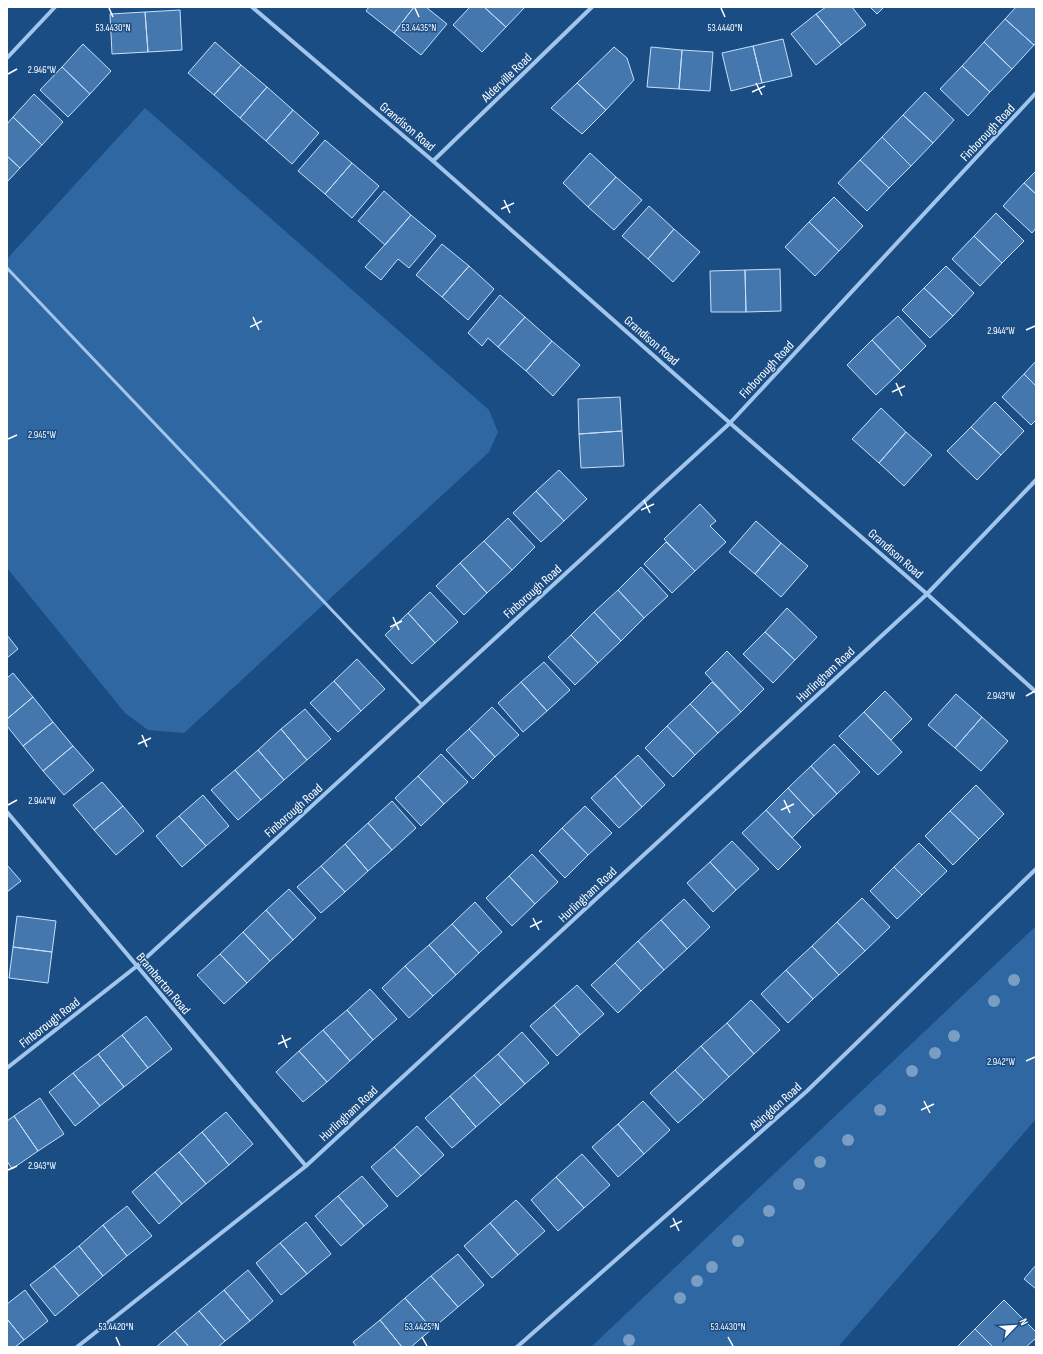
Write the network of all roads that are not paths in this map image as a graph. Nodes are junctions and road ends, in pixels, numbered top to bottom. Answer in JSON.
{"nodes":[{"id":1,"x":55,"y":7,"type":"edge"},
{"id":2,"x":252,"y":7,"type":"edge"},
{"id":3,"x":592,"y":7,"type":"edge"},
{"id":4,"x":7,"y":58,"type":"edge"},
{"id":5,"x":1036,"y":93,"type":"edge"},
{"id":6,"x":433,"y":161,"type":"junction"},
{"id":7,"x":7,"y":268,"type":"edge"},
{"id":8,"x":730,"y":423,"type":"junction"},
{"id":9,"x":1036,"y":480,"type":"edge"},
{"id":10,"x":927,"y":594,"type":"junction"},
{"id":11,"x":1036,"y":692,"type":"edge"},
{"id":12,"x":422,"y":705,"type":"junction"},
{"id":13,"x":7,"y":812,"type":"edge"},
{"id":14,"x":1036,"y":869,"type":"edge"},
{"id":15,"x":137,"y":966,"type":"junction"},
{"id":16,"x":7,"y":1068,"type":"edge"},
{"id":17,"x":306,"y":1166,"type":"junction"},
{"id":18,"x":77,"y":1347,"type":"edge"},
{"id":19,"x":518,"y":1347,"type":"edge"}],
"edges":[{"from":1,"to":4,"type":"street"},
{"from":2,"to":6,"type":"street","name":"Grandison Road"},
{"from":3,"to":6,"type":"street","name":"Alderville Road"},
{"from":5,"to":8,"type":"street","name":"Finborough Road"},
{"from":6,"to":8,"type":"street","name":"Grandison Road"},
{"from":7,"to":12,"type":"lane"},
{"from":8,"to":10,"type":"street","name":"Grandison Road"},
{"from":8,"to":12,"type":"street","name":"Finborough Road"},
{"from":9,"to":10,"type":"street","name":"Hurlingham Road"},
{"from":10,"to":11,"type":"street","name":"Grandison Road"},
{"from":10,"to":17,"type":"street","name":"Hurlingham Road"},
{"from":12,"to":15,"type":"street","name":"Finborough Road"},
{"from":13,"to":15,"type":"street","name":"Bramberton Road"},
{"from":14,"to":19,"type":"street","name":"Abingdon Road"},
{"from":15,"to":16,"type":"street","name":"Finborough Road"},
{"from":15,"to":17,"type":"street","name":"Bramberton Road"},
{"from":17,"to":18,"type":"street","name":"Hurlingham Road"}]}
